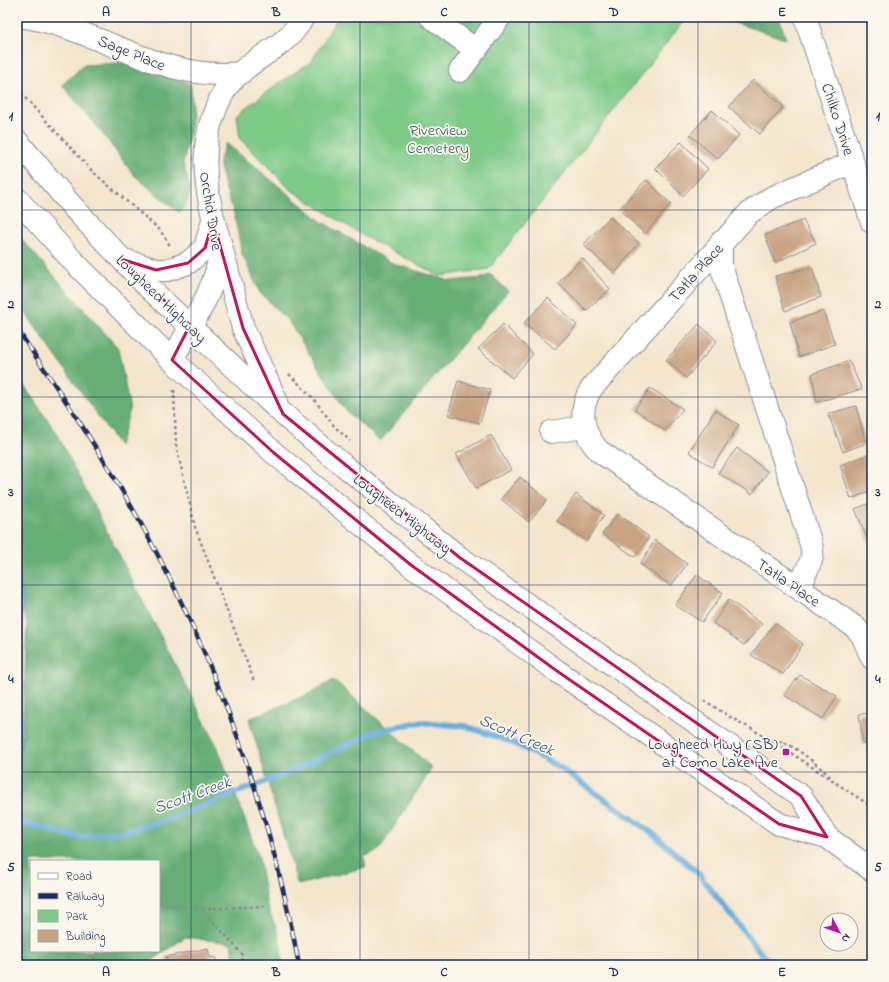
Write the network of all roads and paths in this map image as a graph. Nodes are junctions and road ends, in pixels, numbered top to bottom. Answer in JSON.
{"nodes":[{"id":1,"x":24,"y":17,"type":"edge"},
{"id":2,"x":303,"y":17,"type":"edge"},
{"id":3,"x":431,"y":17,"type":"edge"},
{"id":4,"x":500,"y":17,"type":"edge"},
{"id":5,"x":805,"y":17,"type":"edge"},
{"id":6,"x":476,"y":50,"type":"junction"},
{"id":7,"x":460,"y":72,"type":"dead end"},
{"id":8,"x":241,"y":73,"type":"junction"},
{"id":9,"x":17,"y":89,"type":"edge"},
{"id":10,"x":17,"y":141,"type":"edge"},
{"id":11,"x":854,"y":162,"type":"junction"},
{"id":12,"x":17,"y":199,"type":"edge"},
{"id":13,"x":872,"y":222,"type":"edge"},
{"id":14,"x":216,"y":227,"type":"junction"},
{"id":15,"x":721,"y":242,"type":"junction"},
{"id":16,"x":173,"y":252,"type":"dead end"},
{"id":17,"x":121,"y":259,"type":"junction"},
{"id":18,"x":190,"y":326,"type":"junction"},
{"id":19,"x":172,"y":360,"type":"junction"},
{"id":20,"x":287,"y":373,"type":"dead end"},
{"id":21,"x":283,"y":414,"type":"junction"},
{"id":22,"x":584,"y":427,"type":"junction"},
{"id":23,"x":551,"y":432,"type":"dead end"},
{"id":24,"x":356,"y":446,"type":"dead end"},
{"id":25,"x":802,"y":591,"type":"junction"},
{"id":26,"x":872,"y":658,"type":"edge"},
{"id":27,"x":254,"y":681,"type":"dead end"},
{"id":28,"x":704,"y":700,"type":"dead end"},
{"id":29,"x":772,"y":742,"type":"junction"},
{"id":30,"x":836,"y":784,"type":"junction"},
{"id":31,"x":872,"y":807,"type":"edge"},
{"id":32,"x":827,"y":838,"type":"junction"},
{"id":33,"x":872,"y":870,"type":"edge"},
{"id":34,"x":160,"y":904,"type":"edge"},
{"id":35,"x":267,"y":906,"type":"dead end"},
{"id":36,"x":202,"y":908,"type":"junction"},
{"id":37,"x":98,"y":952,"type":"edge"},
{"id":38,"x":91,"y":965,"type":"edge"},
{"id":39,"x":244,"y":965,"type":"edge"}],
"edges":[{"from":1,"to":8,"type":"main road","name":"Sage Place"},
{"from":2,"to":8,"type":"main road","name":"Orchid Drive"},
{"from":3,"to":6,"type":"main road"},
{"from":4,"to":6,"type":"main road"},
{"from":5,"to":11,"type":"main road","name":"Chilko Drive"},
{"from":6,"to":7,"type":"main road"},
{"from":8,"to":14,"type":"main road","name":"Orchid Drive"},
{"from":9,"to":16,"type":"path"},
{"from":10,"to":17,"type":"main road","name":"Lougheed Highway"},
{"from":11,"to":13,"type":"main road","name":"Chilko Drive"},
{"from":11,"to":15,"type":"main road","name":"Tatla Place"},
{"from":12,"to":19,"type":"main road","name":"Lougheed Highway"},
{"from":14,"to":17,"type":"main road"},
{"from":14,"to":18,"type":"main road","name":"Orchid Drive"},
{"from":14,"to":21,"type":"main road"},
{"from":15,"to":22,"type":"main road","name":"Tatla Place"},
{"from":15,"to":25,"type":"main road"},
{"from":17,"to":18,"type":"main road","name":"Lougheed Highway"},
{"from":18,"to":19,"type":"main road","name":"Orchid Drive"},
{"from":18,"to":21,"type":"main road","name":"Lougheed Highway"},
{"from":19,"to":27,"type":"path"},
{"from":19,"to":32,"type":"main road","name":"Lougheed Highway"},
{"from":20,"to":24,"type":"path"},
{"from":21,"to":32,"type":"main road","name":"Lougheed Highway"},
{"from":22,"to":23,"type":"main road"},
{"from":22,"to":25,"type":"main road","name":"Tatla Place"},
{"from":25,"to":26,"type":"main road","name":"Tatla Place"},
{"from":28,"to":29,"type":"path"},
{"from":29,"to":30,"type":"path"},
{"from":29,"to":30,"type":"path"},
{"from":30,"to":31,"type":"path"},
{"from":32,"to":33,"type":"main road","name":"Lougheed Highway"},
{"from":34,"to":36,"type":"path"},
{"from":35,"to":36,"type":"path"},
{"from":36,"to":39,"type":"path"},
{"from":37,"to":38,"type":"path"}]}
